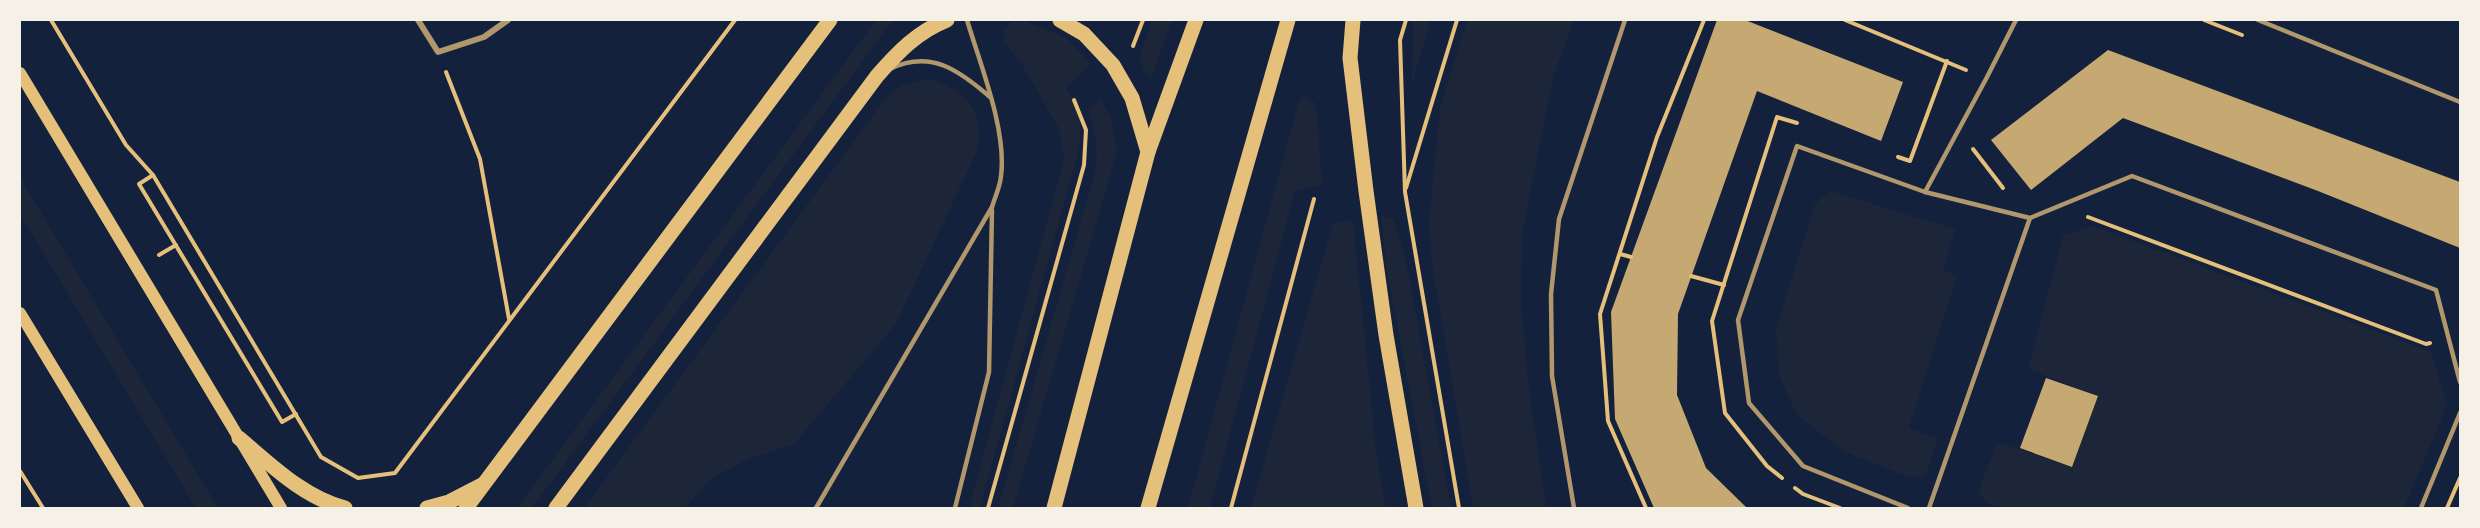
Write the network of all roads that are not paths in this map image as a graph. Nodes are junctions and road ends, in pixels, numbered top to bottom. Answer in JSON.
{"nodes":[{"id":1,"x":418,"y":20,"type":"edge"},
{"id":2,"x":508,"y":20,"type":"edge"},
{"id":3,"x":830,"y":20,"type":"edge"},
{"id":4,"x":947,"y":20,"type":"edge"},
{"id":5,"x":967,"y":20,"type":"edge"},
{"id":6,"x":1060,"y":20,"type":"edge"},
{"id":7,"x":1196,"y":20,"type":"edge"},
{"id":8,"x":1288,"y":20,"type":"edge"},
{"id":9,"x":1353,"y":20,"type":"edge"},
{"id":10,"x":1624,"y":20,"type":"edge"},
{"id":11,"x":2016,"y":20,"type":"edge"},
{"id":12,"x":2258,"y":20,"type":"edge"},
{"id":13,"x":20,"y":73,"type":"edge"},
{"id":14,"x":877,"y":76,"type":"junction"},
{"id":15,"x":990,"y":97,"type":"junction"},
{"id":16,"x":2460,"y":102,"type":"edge"},
{"id":17,"x":1148,"y":152,"type":"junction"},
{"id":18,"x":1925,"y":192,"type":"junction"},
{"id":19,"x":992,"y":207,"type":"junction"},
{"id":20,"x":2030,"y":218,"type":"junction"},
{"id":21,"x":20,"y":313,"type":"edge"},
{"id":22,"x":2460,"y":382,"type":"edge"},
{"id":23,"x":2460,"y":413,"type":"edge"},
{"id":24,"x":239,"y":438,"type":"junction"},
{"id":25,"x":485,"y":483,"type":"junction"},
{"id":26,"x":138,"y":508,"type":"edge"},
{"id":27,"x":281,"y":508,"type":"edge"},
{"id":28,"x":345,"y":508,"type":"edge"},
{"id":29,"x":427,"y":508,"type":"edge"},
{"id":30,"x":466,"y":508,"type":"edge"},
{"id":31,"x":555,"y":508,"type":"edge"},
{"id":32,"x":816,"y":508,"type":"edge"},
{"id":33,"x":954,"y":508,"type":"edge"},
{"id":34,"x":1054,"y":508,"type":"edge"},
{"id":35,"x":1148,"y":508,"type":"edge"},
{"id":36,"x":1416,"y":508,"type":"edge"},
{"id":37,"x":1574,"y":508,"type":"edge"},
{"id":38,"x":1908,"y":508,"type":"edge"},
{"id":39,"x":1929,"y":508,"type":"edge"},
{"id":40,"x":2421,"y":508,"type":"edge"}],
"edges":[{"from":1,"to":2,"type":"street"},
{"from":3,"to":25,"type":"main road"},
{"from":4,"to":14,"type":"main road"},
{"from":5,"to":15,"type":"lane"},
{"from":6,"to":17,"type":"main road"},
{"from":7,"to":17,"type":"main road"},
{"from":8,"to":35,"type":"main road"},
{"from":9,"to":36,"type":"main road"},
{"from":10,"to":37,"type":"lane"},
{"from":11,"to":18,"type":"lane"},
{"from":12,"to":16,"type":"lane"},
{"from":13,"to":24,"type":"main road"},
{"from":14,"to":15,"type":"lane"},
{"from":14,"to":31,"type":"main road"},
{"from":15,"to":19,"type":"lane"},
{"from":17,"to":34,"type":"main road"},
{"from":18,"to":20,"type":"lane"},
{"from":18,"to":38,"type":"lane"},
{"from":19,"to":32,"type":"lane"},
{"from":19,"to":33,"type":"lane"},
{"from":20,"to":22,"type":"lane"},
{"from":20,"to":39,"type":"lane"},
{"from":21,"to":26,"type":"main road"},
{"from":23,"to":40,"type":"lane"},
{"from":24,"to":27,"type":"main road"},
{"from":24,"to":28,"type":"main road"},
{"from":25,"to":29,"type":"main road"},
{"from":25,"to":30,"type":"main road"}]}
